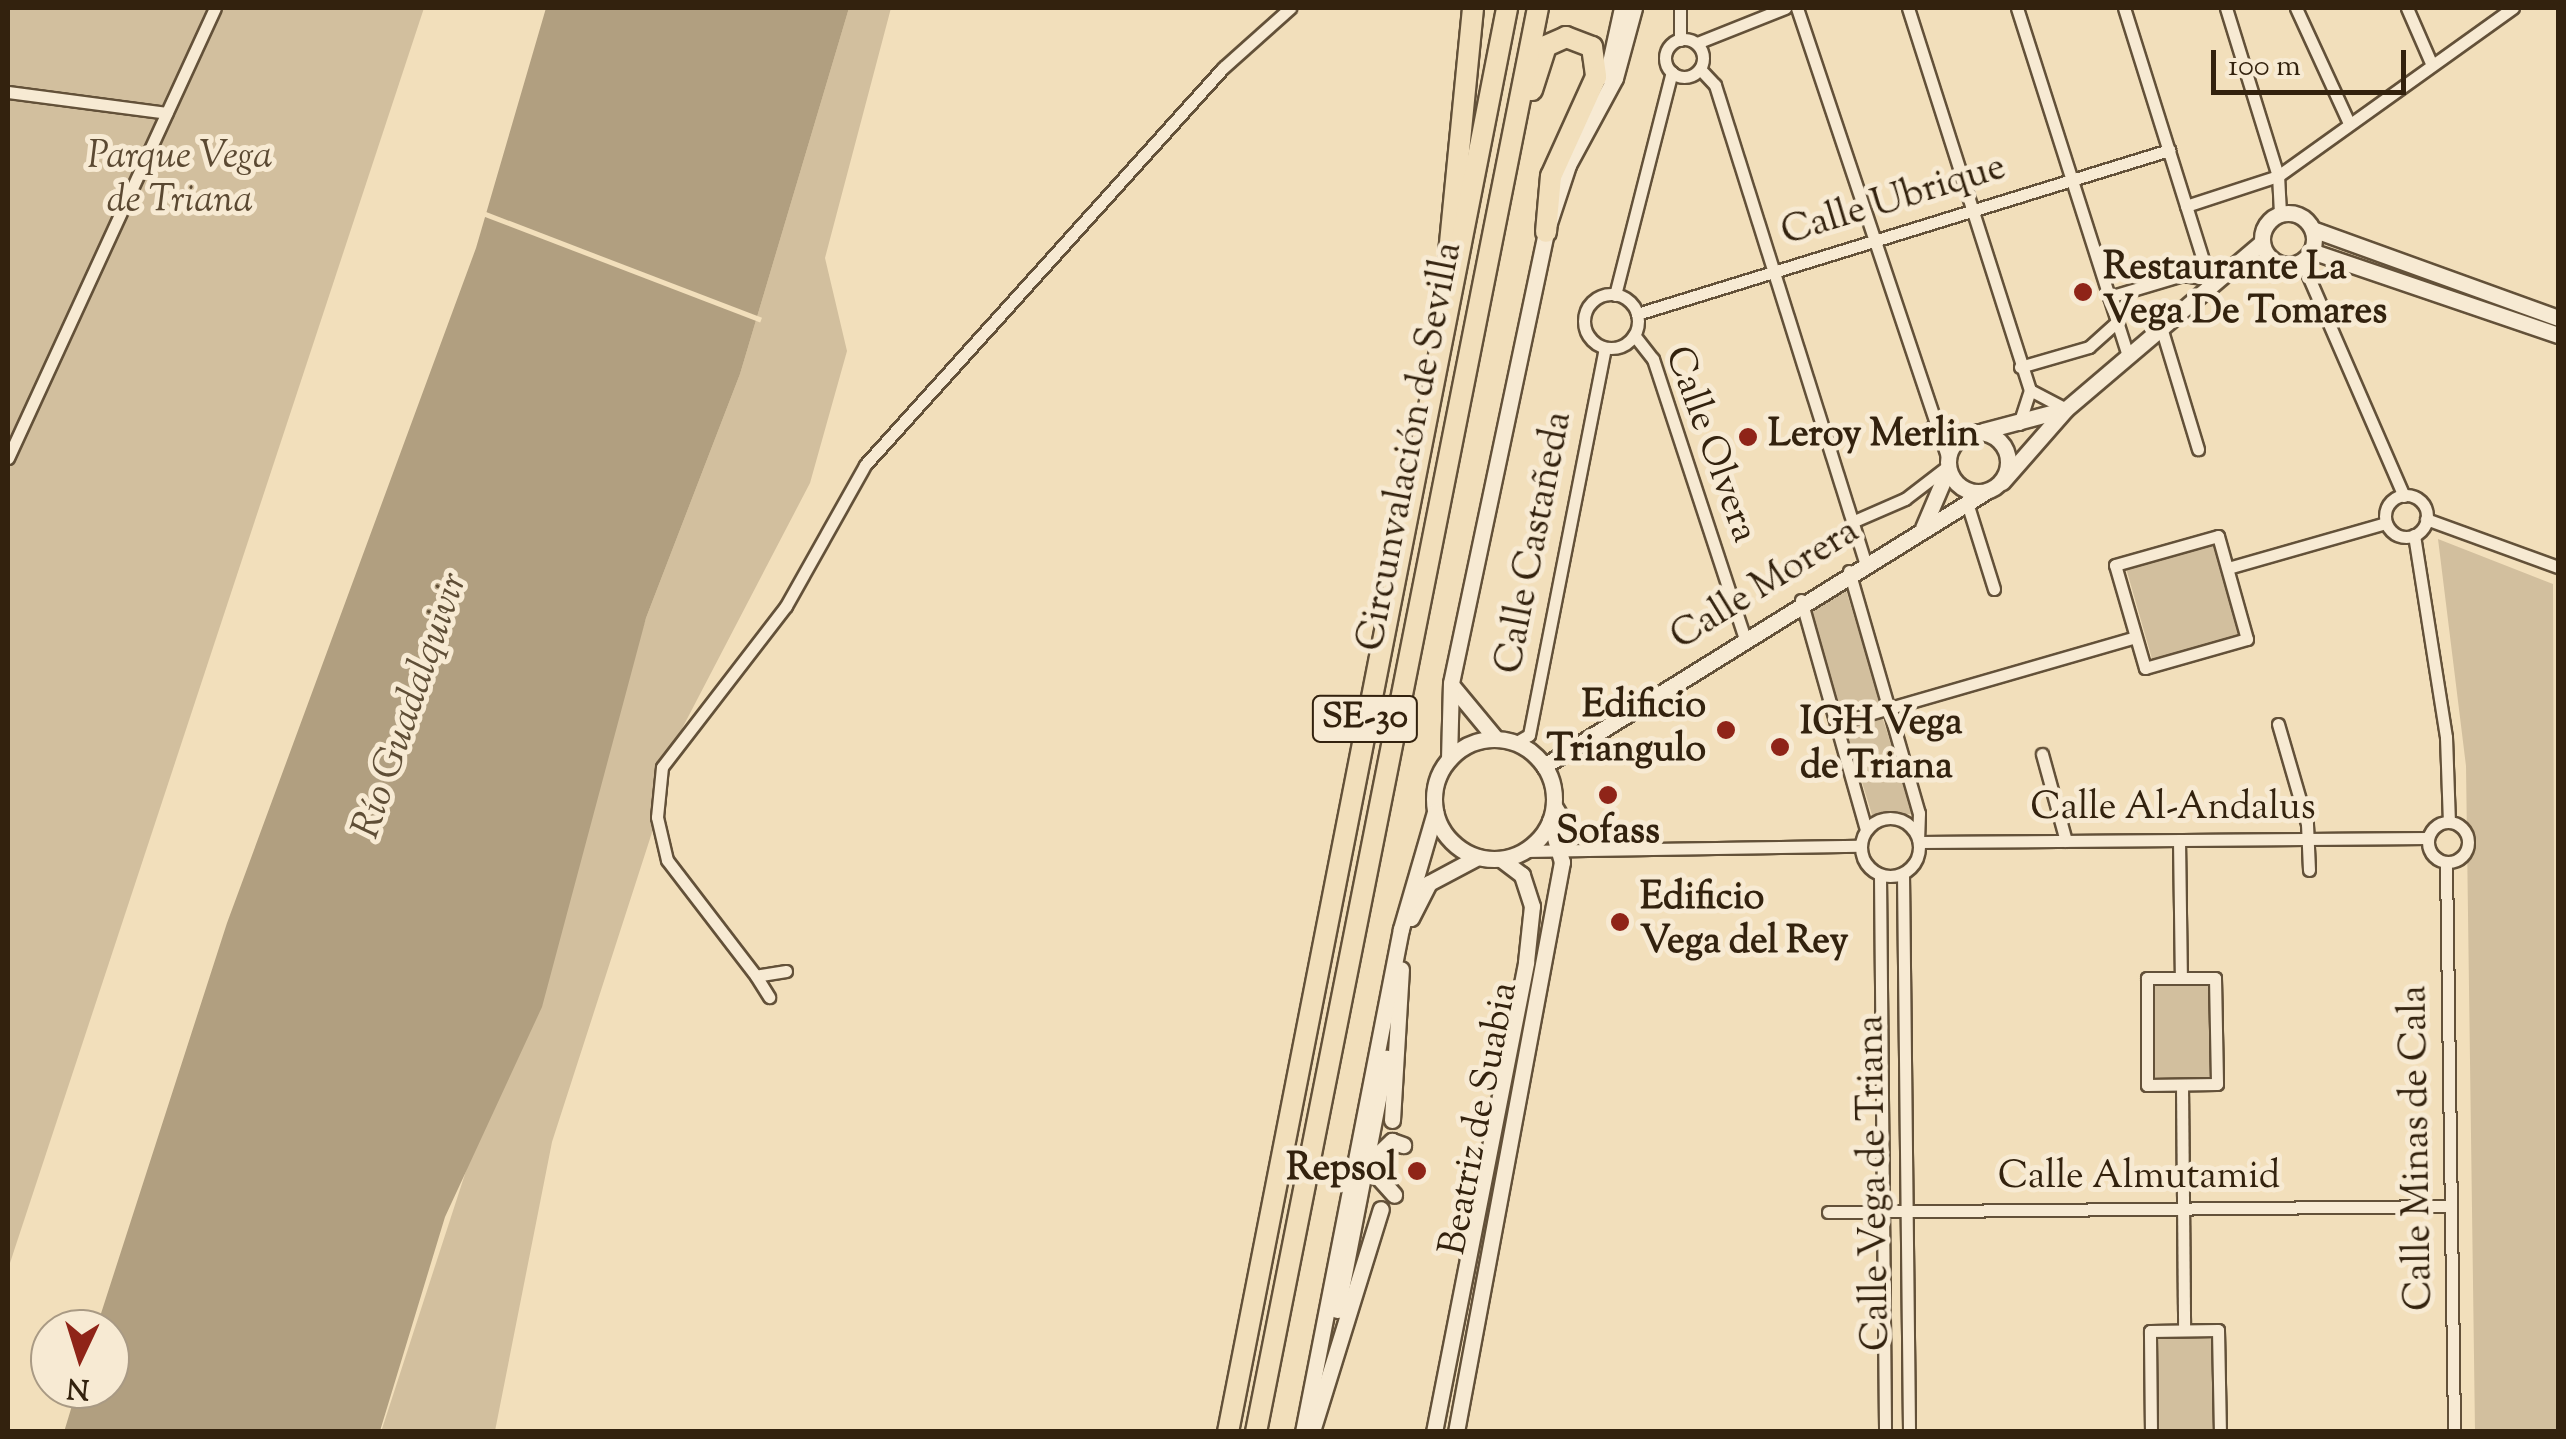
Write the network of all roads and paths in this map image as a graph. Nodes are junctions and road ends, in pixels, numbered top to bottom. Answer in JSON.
{"nodes":[{"id":1,"x":216,"y":8,"type":"edge"},
{"id":2,"x":1290,"y":8,"type":"edge"},
{"id":3,"x":1473,"y":8,"type":"edge"},
{"id":4,"x":1507,"y":8,"type":"edge"},
{"id":5,"x":1538,"y":8,"type":"edge"},
{"id":6,"x":1622,"y":8,"type":"edge"},
{"id":7,"x":1634,"y":8,"type":"edge"},
{"id":8,"x":1680,"y":8,"type":"edge"},
{"id":9,"x":1785,"y":8,"type":"edge"},
{"id":10,"x":1797,"y":8,"type":"edge"},
{"id":11,"x":1908,"y":8,"type":"edge"},
{"id":12,"x":2017,"y":8,"type":"edge"},
{"id":13,"x":2124,"y":8,"type":"edge"},
{"id":14,"x":2226,"y":8,"type":"edge"},
{"id":15,"x":2296,"y":8,"type":"edge"},
{"id":16,"x":2407,"y":8,"type":"edge"},
{"id":17,"x":2514,"y":8,"type":"edge"},
{"id":18,"x":1680,"y":40,"type":"junction"},
{"id":19,"x":1696,"y":44,"type":"junction"},
{"id":20,"x":2432,"y":63,"type":"junction"},
{"id":21,"x":1700,"y":68,"type":"junction"},
{"id":22,"x":1672,"y":72,"type":"junction"},
{"id":23,"x":8,"y":92,"type":"edge"},
{"id":24,"x":1600,"y":99,"type":"junction"},
{"id":25,"x":167,"y":113,"type":"junction"},
{"id":26,"x":2348,"y":121,"type":"junction"},
{"id":27,"x":2168,"y":150,"type":"junction"},
{"id":28,"x":2278,"y":176,"type":"junction"},
{"id":29,"x":2072,"y":180,"type":"junction"},
{"id":30,"x":2186,"y":206,"type":"junction"},
{"id":31,"x":1972,"y":210,"type":"junction"},
{"id":32,"x":2280,"y":214,"type":"junction"},
{"id":33,"x":2315,"y":230,"type":"junction"},
{"id":34,"x":1546,"y":232,"type":"junction"},
{"id":35,"x":1873,"y":238,"type":"junction"},
{"id":36,"x":2259,"y":245,"type":"junction"},
{"id":37,"x":1486,"y":250,"type":"junction"},
{"id":38,"x":2317,"y":253,"type":"junction"},
{"id":39,"x":2303,"y":264,"type":"junction"},
{"id":40,"x":1773,"y":270,"type":"junction"},
{"id":41,"x":1452,"y":275,"type":"junction"},
{"id":42,"x":2209,"y":278,"type":"junction"},
{"id":43,"x":1615,"y":295,"type":"junction"},
{"id":44,"x":2109,"y":296,"type":"junction"},
{"id":45,"x":1637,"y":314,"type":"junction"},
{"id":46,"x":2558,"y":318,"type":"edge"},
{"id":47,"x":2117,"y":322,"type":"junction"},
{"id":48,"x":2160,"y":324,"type":"junction"},
{"id":49,"x":1634,"y":334,"type":"junction"},
{"id":50,"x":2558,"y":335,"type":"edge"},
{"id":51,"x":1605,"y":348,"type":"junction"},
{"id":52,"x":2127,"y":353,"type":"junction"},
{"id":53,"x":2020,"y":367,"type":"junction"},
{"id":54,"x":2030,"y":390,"type":"junction"},
{"id":55,"x":2066,"y":409,"type":"junction"},
{"id":56,"x":2018,"y":425,"type":"junction"},
{"id":57,"x":1932,"y":427,"type":"junction"},
{"id":58,"x":1971,"y":433,"type":"junction"},
{"id":59,"x":12,"y":438,"type":"edge"},
{"id":60,"x":2198,"y":448,"type":"dead end"},
{"id":61,"x":8,"y":458,"type":"edge"},
{"id":62,"x":1948,"y":465,"type":"junction"},
{"id":63,"x":2002,"y":482,"type":"junction"},
{"id":64,"x":1985,"y":492,"type":"junction"},
{"id":65,"x":2404,"y":496,"type":"junction"},
{"id":66,"x":1968,"y":506,"type":"junction"},
{"id":67,"x":2426,"y":519,"type":"junction"},
{"id":68,"x":1852,"y":522,"type":"junction"},
{"id":69,"x":2386,"y":523,"type":"junction"},
{"id":70,"x":1924,"y":528,"type":"junction"},
{"id":71,"x":2414,"y":535,"type":"junction"},
{"id":72,"x":1865,"y":562,"type":"junction"},
{"id":73,"x":2558,"y":567,"type":"edge"},
{"id":74,"x":2228,"y":568,"type":"junction"},
{"id":75,"x":1850,"y":571,"type":"junction"},
{"id":76,"x":1994,"y":589,"type":"dead end"},
{"id":77,"x":1801,"y":600,"type":"junction"},
{"id":78,"x":1744,"y":635,"type":"junction"},
{"id":79,"x":2135,"y":637,"type":"junction"},
{"id":80,"x":1450,"y":684,"type":"junction"},
{"id":81,"x":1887,"y":708,"type":"junction"},
{"id":82,"x":1838,"y":723,"type":"junction"},
{"id":83,"x":2278,"y":724,"type":"dead end"},
{"id":84,"x":1496,"y":739,"type":"junction"},
{"id":85,"x":1515,"y":743,"type":"junction"},
{"id":86,"x":2042,"y":754,"type":"dead end"},
{"id":87,"x":1449,"y":759,"type":"junction"},
{"id":88,"x":1544,"y":766,"type":"junction"},
{"id":89,"x":1554,"y":802,"type":"junction"},
{"id":90,"x":1434,"y":812,"type":"junction"},
{"id":91,"x":1550,"y":821,"type":"junction"},
{"id":92,"x":2449,"y":822,"type":"junction"},
{"id":93,"x":1866,"y":829,"type":"junction"},
{"id":94,"x":2428,"y":838,"type":"junction"},
{"id":95,"x":2308,"y":839,"type":"junction"},
{"id":96,"x":1919,"y":840,"type":"junction"},
{"id":97,"x":2180,"y":840,"type":"junction"},
{"id":98,"x":2066,"y":841,"type":"junction"},
{"id":99,"x":1860,"y":846,"type":"junction"},
{"id":100,"x":1611,"y":847,"type":"junction"},
{"id":101,"x":1524,"y":851,"type":"junction"},
{"id":102,"x":1561,"y":852,"type":"junction"},
{"id":103,"x":1478,"y":858,"type":"junction"},
{"id":104,"x":1501,"y":859,"type":"junction"},
{"id":105,"x":2446,"y":862,"type":"junction"},
{"id":106,"x":2308,"y":870,"type":"dead end"},
{"id":107,"x":1903,"y":874,"type":"junction"},
{"id":108,"x":1880,"y":876,"type":"junction"},
{"id":109,"x":1402,"y":961,"type":"junction"},
{"id":110,"x":786,"y":971,"type":"dead end"},
{"id":111,"x":756,"y":976,"type":"junction"},
{"id":112,"x":2181,"y":978,"type":"junction"},
{"id":113,"x":769,"y":998,"type":"dead end"},
{"id":114,"x":1371,"y":1084,"type":"junction"},
{"id":115,"x":2182,"y":1085,"type":"junction"},
{"id":116,"x":1392,"y":1120,"type":"dead end"},
{"id":117,"x":1403,"y":1144,"type":"dead end"},
{"id":118,"x":1370,"y":1164,"type":"junction"},
{"id":119,"x":1394,"y":1194,"type":"dead end"},
{"id":120,"x":2450,"y":1206,"type":"junction"},
{"id":121,"x":2183,"y":1208,"type":"junction"},
{"id":122,"x":1381,"y":1209,"type":"dead end"},
{"id":123,"x":1884,"y":1211,"type":"junction"},
{"id":124,"x":1906,"y":1211,"type":"junction"},
{"id":125,"x":1828,"y":1212,"type":"dead end"},
{"id":126,"x":1332,"y":1283,"type":"junction"},
{"id":127,"x":2184,"y":1330,"type":"junction"},
{"id":128,"x":1228,"y":1432,"type":"edge"},
{"id":129,"x":1256,"y":1432,"type":"edge"},
{"id":130,"x":1309,"y":1432,"type":"edge"},
{"id":131,"x":1434,"y":1432,"type":"edge"},
{"id":132,"x":1456,"y":1432,"type":"edge"},
{"id":133,"x":1885,"y":1432,"type":"edge"},
{"id":134,"x":1909,"y":1432,"type":"edge"},
{"id":135,"x":2151,"y":1432,"type":"edge"},
{"id":136,"x":2220,"y":1432,"type":"edge"},
{"id":137,"x":2454,"y":1432,"type":"edge"}],
"edges":[{"from":1,"to":25,"type":"street"},
{"from":2,"to":111,"type":"street"},
{"from":3,"to":41,"type":"highway"},
{"from":4,"to":41,"type":"highway","name":"Circunvalación de Sevilla","number":"SE-30"},
{"from":5,"to":37,"type":"highway","name":"Circunvalación de Sevilla","number":"SE-30"},
{"from":6,"to":24,"type":"main road"},
{"from":7,"to":24,"type":"main road"},
{"from":8,"to":18,"type":"street"},
{"from":9,"to":19,"type":"street"},
{"from":10,"to":35,"type":"street"},
{"from":11,"to":31,"type":"street"},
{"from":12,"to":29,"type":"street"},
{"from":13,"to":27,"type":"street"},
{"from":14,"to":28,"type":"street"},
{"from":15,"to":26,"type":"street"},
{"from":16,"to":20,"type":"street"},
{"from":17,"to":20,"type":"street"},
{"from":18,"to":19,"type":"street"},
{"from":18,"to":22,"type":"street"},
{"from":19,"to":21,"type":"street"},
{"from":20,"to":26,"type":"street"},
{"from":21,"to":22,"type":"street"},
{"from":21,"to":40,"type":"street"},
{"from":22,"to":43,"type":"street"},
{"from":23,"to":25,"type":"street"},
{"from":24,"to":34,"type":"main road"},
{"from":25,"to":59,"type":"street"},
{"from":26,"to":28,"type":"street"},
{"from":27,"to":29,"type":"street","name":"Calle Ubrique"},
{"from":27,"to":30,"type":"street"},
{"from":28,"to":30,"type":"street"},
{"from":28,"to":32,"type":"street"},
{"from":29,"to":31,"type":"street","name":"Calle Ubrique"},
{"from":29,"to":44,"type":"street"},
{"from":30,"to":42,"type":"street"},
{"from":31,"to":35,"type":"street","name":"Calle Ubrique"},
{"from":31,"to":53,"type":"street"},
{"from":32,"to":33,"type":"main road"},
{"from":32,"to":36,"type":"main road"},
{"from":33,"to":38,"type":"main road"},
{"from":33,"to":46,"type":"main road"},
{"from":34,"to":37,"type":"highway"},
{"from":34,"to":80,"type":"main road"},
{"from":35,"to":40,"type":"street","name":"Calle Ubrique"},
{"from":35,"to":57,"type":"street"},
{"from":36,"to":39,"type":"main road"},
{"from":36,"to":42,"type":"main road"},
{"from":37,"to":129,"type":"highway","name":"Circunvalación de Sevilla","number":"SE-30"},
{"from":38,"to":39,"type":"main road"},
{"from":38,"to":50,"type":"main road"},
{"from":39,"to":65,"type":"street"},
{"from":40,"to":45,"type":"street","name":"Calle Ubrique"},
{"from":40,"to":68,"type":"street"},
{"from":41,"to":128,"type":"highway","name":"Circunvalación de Sevilla","number":"SE-30"},
{"from":42,"to":44,"type":"street"},
{"from":42,"to":48,"type":"main road"},
{"from":43,"to":45,"type":"street"},
{"from":43,"to":51,"type":"street"},
{"from":44,"to":47,"type":"street"},
{"from":45,"to":49,"type":"street"},
{"from":47,"to":52,"type":"street"},
{"from":47,"to":53,"type":"street"},
{"from":48,"to":52,"type":"main road"},
{"from":48,"to":60,"type":"street"},
{"from":49,"to":51,"type":"street"},
{"from":49,"to":78,"type":"street","name":"Calle Olvera"},
{"from":51,"to":85,"type":"street","name":"Calle Castañeda"},
{"from":52,"to":55,"type":"main road"},
{"from":53,"to":54,"type":"street"},
{"from":54,"to":55,"type":"street"},
{"from":54,"to":56,"type":"street"},
{"from":55,"to":56,"type":"main road"},
{"from":55,"to":63,"type":"main road"},
{"from":56,"to":58,"type":"main road"},
{"from":57,"to":58,"type":"street"},
{"from":57,"to":62,"type":"street"},
{"from":58,"to":62,"type":"main road"},
{"from":58,"to":63,"type":"main road"},
{"from":59,"to":61,"type":"street"},
{"from":62,"to":64,"type":"main road"},
{"from":62,"to":68,"type":"street"},
{"from":62,"to":70,"type":"main road"},
{"from":63,"to":64,"type":"main road"},
{"from":64,"to":66,"type":"main road","name":"Calle Morera"},
{"from":65,"to":67,"type":"street"},
{"from":65,"to":69,"type":"street"},
{"from":66,"to":70,"type":"main road","name":"Calle Morera"},
{"from":66,"to":76,"type":"street"},
{"from":67,"to":71,"type":"street"},
{"from":67,"to":73,"type":"street"},
{"from":68,"to":72,"type":"street"},
{"from":69,"to":71,"type":"street"},
{"from":69,"to":74,"type":"street"},
{"from":70,"to":72,"type":"main road","name":"Calle Morera"},
{"from":71,"to":92,"type":"street"},
{"from":72,"to":75,"type":"main road","name":"Calle Morera"},
{"from":74,"to":79,"type":"street"},
{"from":74,"to":79,"type":"street"},
{"from":75,"to":77,"type":"main road","name":"Calle Morera"},
{"from":75,"to":81,"type":"street"},
{"from":77,"to":78,"type":"main road","name":"Calle Morera"},
{"from":77,"to":82,"type":"street"},
{"from":78,"to":88,"type":"main road","name":"Calle Morera"},
{"from":79,"to":81,"type":"street"},
{"from":80,"to":84,"type":"main road"},
{"from":80,"to":87,"type":"main road"},
{"from":81,"to":82,"type":"street"},
{"from":81,"to":96,"type":"street"},
{"from":82,"to":93,"type":"street"},
{"from":83,"to":95,"type":"street"},
{"from":84,"to":85,"type":"main road"},
{"from":84,"to":87,"type":"main road"},
{"from":85,"to":88,"type":"main road"},
{"from":86,"to":98,"type":"street"},
{"from":87,"to":90,"type":"main road"},
{"from":88,"to":89,"type":"main road"},
{"from":89,"to":91,"type":"main road"},
{"from":89,"to":100,"type":"street"},
{"from":90,"to":103,"type":"main road"},
{"from":90,"to":114,"type":"main road"},
{"from":91,"to":101,"type":"main road"},
{"from":91,"to":102,"type":"main road","name":"Beatriz de Suabia"},
{"from":92,"to":94,"type":"street"},
{"from":92,"to":105,"type":"street","name":"Calle Minas de Cala"},
{"from":93,"to":96,"type":"street"},
{"from":93,"to":99,"type":"street"},
{"from":94,"to":95,"type":"street","name":"Calle Al-Andalus"},
{"from":94,"to":105,"type":"street"},
{"from":95,"to":97,"type":"street","name":"Calle Al-Andalus"},
{"from":95,"to":106,"type":"street"},
{"from":96,"to":98,"type":"street","name":"Calle Al-Andalus"},
{"from":96,"to":107,"type":"street"},
{"from":97,"to":98,"type":"street","name":"Calle Al-Andalus"},
{"from":97,"to":112,"type":"street"},
{"from":99,"to":100,"type":"street"},
{"from":99,"to":108,"type":"street"},
{"from":100,"to":102,"type":"street"},
{"from":101,"to":102,"type":"street"},
{"from":101,"to":104,"type":"main road"},
{"from":102,"to":132,"type":"main road","name":"Beatriz de Suabia"},
{"from":103,"to":104,"type":"main road"},
{"from":103,"to":109,"type":"main road"},
{"from":104,"to":131,"type":"main road","name":"Beatriz de Suabia"},
{"from":105,"to":120,"type":"street","name":"Calle Minas de Cala"},
{"from":107,"to":108,"type":"street"},
{"from":107,"to":124,"type":"street","name":"Calle Vega de Triana"},
{"from":108,"to":123,"type":"street","name":"Calle Vega de Triana"},
{"from":109,"to":116,"type":"main road"},
{"from":109,"to":118,"type":"main road"},
{"from":110,"to":111,"type":"street"},
{"from":111,"to":113,"type":"street"},
{"from":112,"to":115,"type":"street"},
{"from":112,"to":115,"type":"street"},
{"from":114,"to":118,"type":"main road"},
{"from":114,"to":126,"type":"main road"},
{"from":115,"to":121,"type":"street"},
{"from":117,"to":118,"type":"main road"},
{"from":118,"to":119,"type":"main road"},
{"from":118,"to":126,"type":"main road"},
{"from":118,"to":130,"type":"main road"},
{"from":120,"to":121,"type":"street","name":"Calle Almutamid"},
{"from":120,"to":137,"type":"street","name":"Calle Minas de Cala"},
{"from":121,"to":124,"type":"street","name":"Calle Almutamid"},
{"from":121,"to":127,"type":"street"},
{"from":122,"to":130,"type":"main road"},
{"from":123,"to":124,"type":"street","name":"Calle Almutamid"},
{"from":123,"to":125,"type":"street","name":"Calle Almutamid"},
{"from":123,"to":133,"type":"street","name":"Calle Vega de Triana"},
{"from":124,"to":134,"type":"street","name":"Calle Vega de Triana"},
{"from":126,"to":130,"type":"main road"},
{"from":127,"to":135,"type":"street"},
{"from":127,"to":136,"type":"street"}]}
